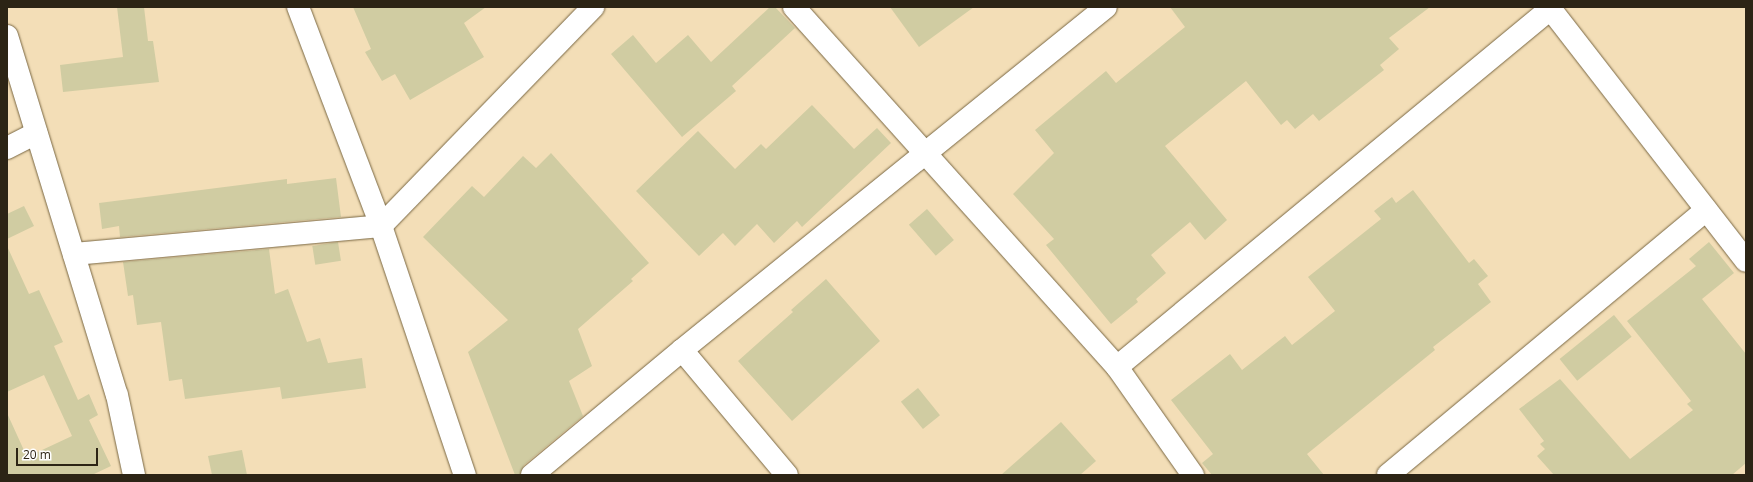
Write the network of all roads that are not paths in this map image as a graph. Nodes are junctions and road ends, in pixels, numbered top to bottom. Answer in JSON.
{"nodes":[{"id":1,"x":298,"y":7,"type":"edge"},
{"id":2,"x":593,"y":7,"type":"edge"},
{"id":3,"x":794,"y":7,"type":"edge"},
{"id":4,"x":1106,"y":7,"type":"edge"},
{"id":5,"x":1549,"y":8,"type":"edge"},
{"id":6,"x":7,"y":36,"type":"edge"},
{"id":7,"x":36,"y":133,"type":"junction"},
{"id":8,"x":7,"y":148,"type":"edge"},
{"id":9,"x":925,"y":154,"type":"junction"},
{"id":10,"x":1706,"y":210,"type":"junction"},
{"id":11,"x":381,"y":226,"type":"junction"},
{"id":12,"x":74,"y":254,"type":"junction"},
{"id":13,"x":1746,"y":261,"type":"edge"},
{"id":14,"x":682,"y":350,"type":"junction"},
{"id":15,"x":1117,"y":367,"type":"junction"},
{"id":16,"x":134,"y":475,"type":"edge"},
{"id":17,"x":465,"y":475,"type":"edge"},
{"id":18,"x":532,"y":475,"type":"edge"},
{"id":19,"x":787,"y":475,"type":"edge"},
{"id":20,"x":1193,"y":475,"type":"edge"},
{"id":21,"x":1388,"y":475,"type":"edge"}],
"edges":[{"from":1,"to":11,"type":"street"},
{"from":2,"to":11,"type":"street"},
{"from":3,"to":9,"type":"street"},
{"from":4,"to":9,"type":"street"},
{"from":5,"to":10,"type":"street"},
{"from":5,"to":15,"type":"street"},
{"from":6,"to":7,"type":"street"},
{"from":7,"to":8,"type":"street"},
{"from":7,"to":12,"type":"street"},
{"from":9,"to":14,"type":"street"},
{"from":9,"to":15,"type":"street"},
{"from":10,"to":13,"type":"street"},
{"from":10,"to":21,"type":"street"},
{"from":11,"to":12,"type":"street"},
{"from":11,"to":17,"type":"street"},
{"from":12,"to":16,"type":"street"},
{"from":14,"to":18,"type":"street"},
{"from":14,"to":19,"type":"street"},
{"from":15,"to":20,"type":"street"}]}
